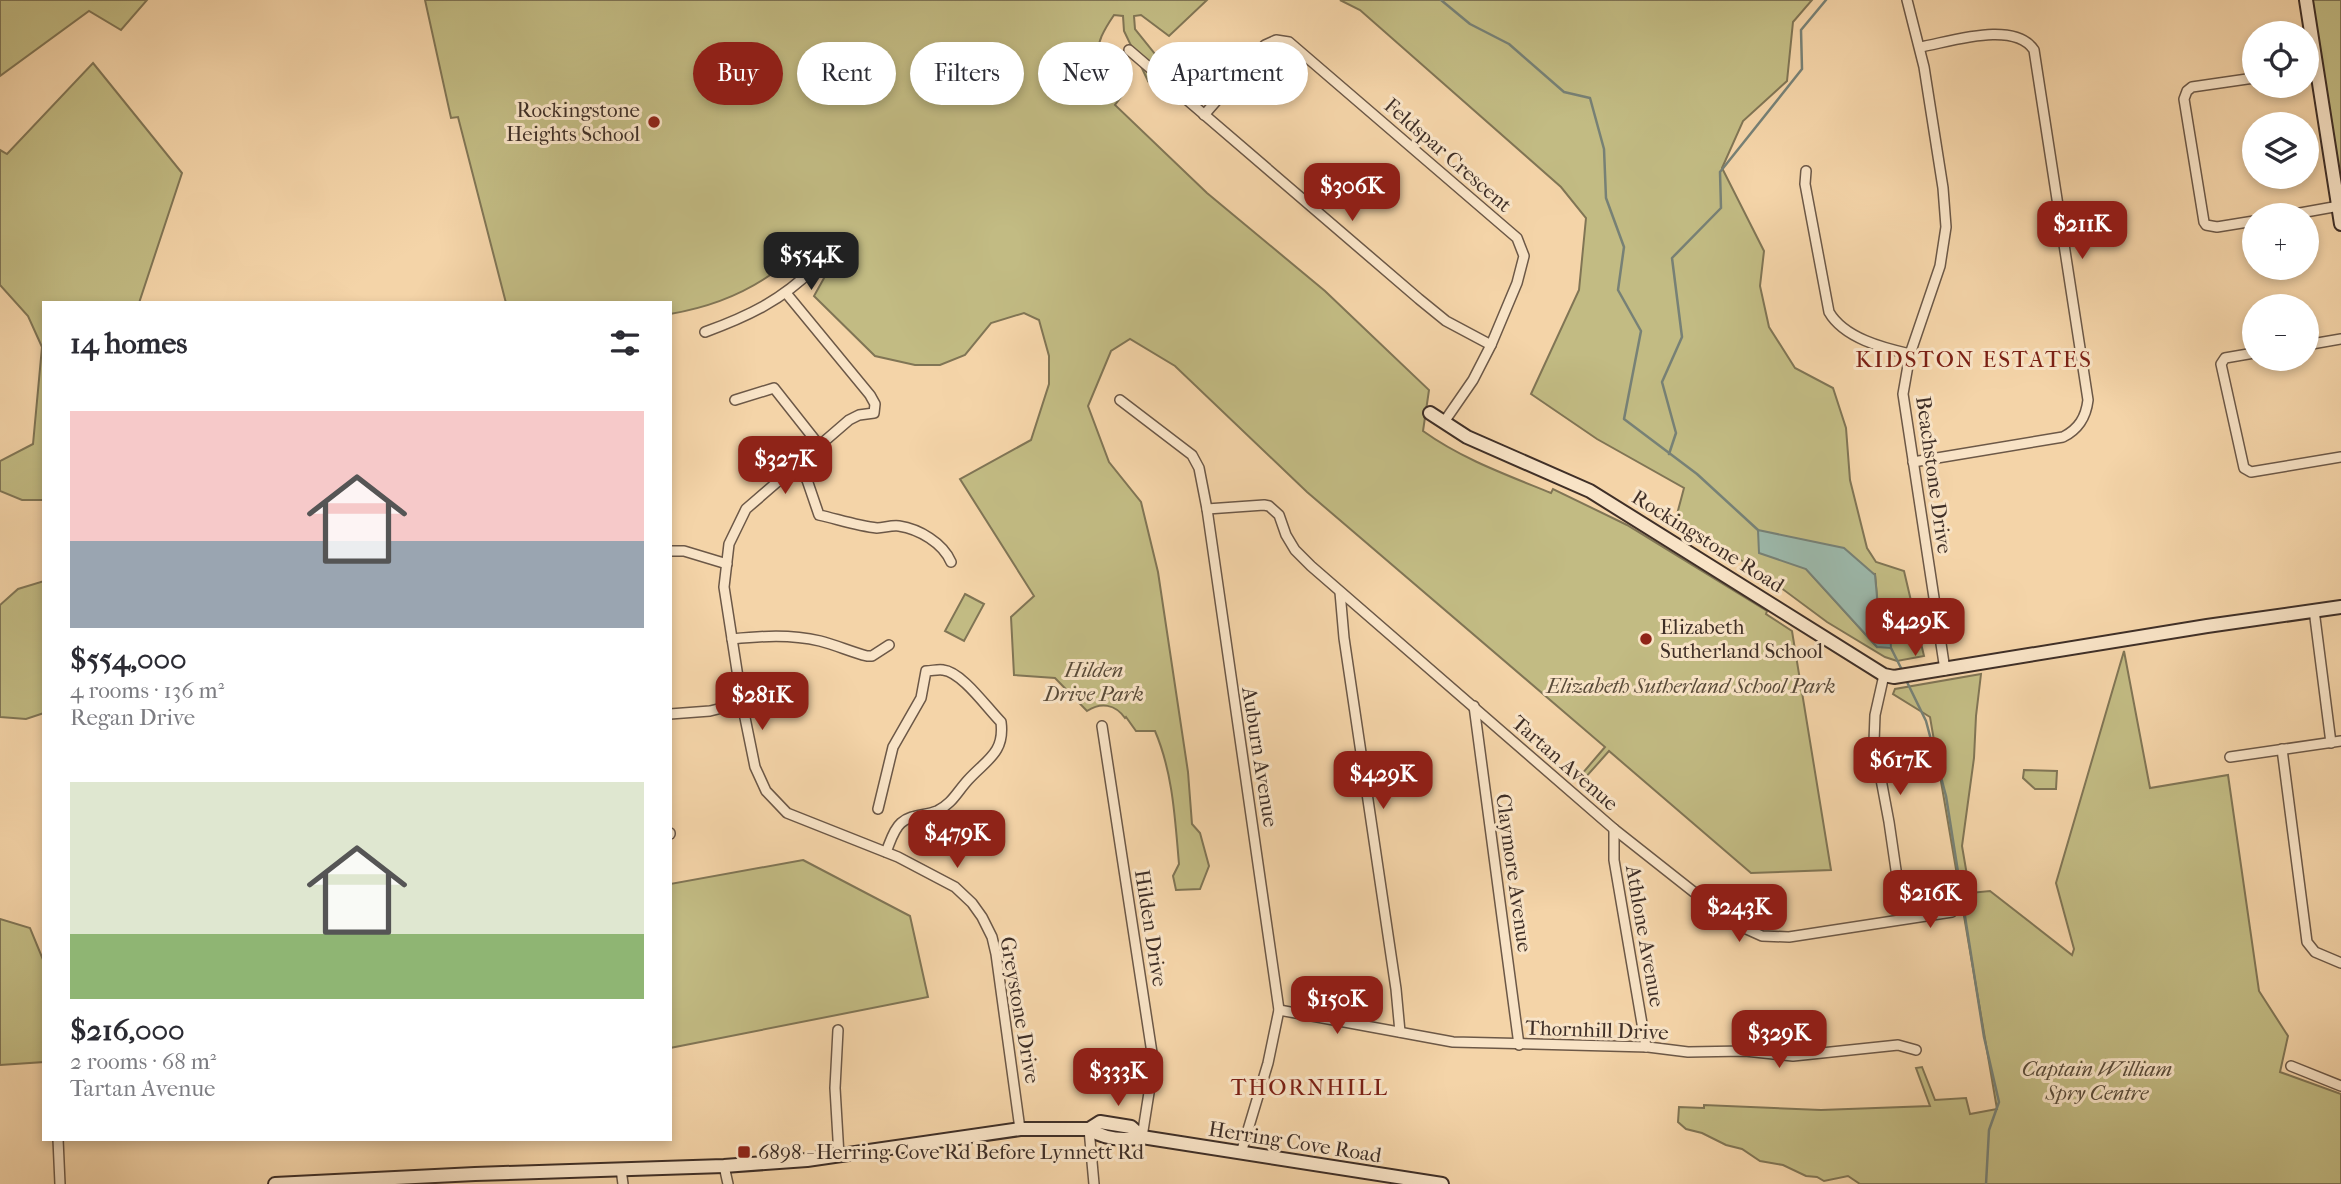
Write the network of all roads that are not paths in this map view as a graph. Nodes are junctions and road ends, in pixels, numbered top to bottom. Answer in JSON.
{"nodes":[{"id":1,"x":1907,"y":0,"type":"edge"},
{"id":2,"x":2306,"y":0,"type":"edge"},
{"id":3,"x":2308,"y":21,"type":"edge"},
{"id":4,"x":1920,"y":47,"type":"junction"},
{"id":5,"x":1133,"y":53,"type":"edge"},
{"id":6,"x":2242,"y":80,"type":"edge"},
{"id":7,"x":2317,"y":98,"type":"edge"},
{"id":8,"x":1204,"y":115,"type":"junction"},
{"id":9,"x":1806,"y":171,"type":"dead end"},
{"id":10,"x":2339,"y":206,"type":"junction"},
{"id":11,"x":2319,"y":210,"type":"edge"},
{"id":12,"x":2242,"y":223,"type":"edge"},
{"id":13,"x":2341,"y":224,"type":"edge"},
{"id":14,"x":815,"y":267,"type":"dead end"},
{"id":15,"x":786,"y":293,"type":"junction"},
{"id":16,"x":705,"y":332,"type":"dead end"},
{"id":17,"x":2341,"y":339,"type":"edge"},
{"id":18,"x":2319,"y":343,"type":"edge"},
{"id":19,"x":1491,"y":345,"type":"junction"},
{"id":20,"x":1910,"y":354,"type":"junction"},
{"id":21,"x":2242,"y":355,"type":"edge"},
{"id":22,"x":735,"y":400,"type":"dead end"},
{"id":23,"x":1120,"y":400,"type":"dead end"},
{"id":24,"x":1430,"y":413,"type":"dead end"},
{"id":25,"x":1444,"y":422,"type":"junction"},
{"id":26,"x":819,"y":445,"type":"junction"},
{"id":27,"x":2341,"y":457,"type":"edge"},
{"id":28,"x":1913,"y":462,"type":"junction"},
{"id":29,"x":796,"y":466,"type":"junction"},
{"id":30,"x":1207,"y":509,"type":"junction"},
{"id":31,"x":672,"y":551,"type":"edge"},
{"id":32,"x":951,"y":562,"type":"dead end"},
{"id":33,"x":727,"y":564,"type":"junction"},
{"id":34,"x":1340,"y":592,"type":"junction"},
{"id":35,"x":2341,"y":607,"type":"edge"},
{"id":36,"x":2314,"y":610,"type":"junction"},
{"id":37,"x":732,"y":639,"type":"junction"},
{"id":38,"x":889,"y":645,"type":"dead end"},
{"id":39,"x":1945,"y":670,"type":"junction"},
{"id":40,"x":1884,"y":675,"type":"junction"},
{"id":41,"x":742,"y":703,"type":"junction"},
{"id":42,"x":1474,"y":706,"type":"junction"},
{"id":43,"x":672,"y":713,"type":"edge"},
{"id":44,"x":1102,"y":726,"type":"dead end"},
{"id":45,"x":2336,"y":742,"type":"edge"},
{"id":46,"x":2281,"y":750,"type":"junction"},
{"id":47,"x":2230,"y":757,"type":"dead end"},
{"id":48,"x":878,"y":810,"type":"dead end"},
{"id":49,"x":1614,"y":830,"type":"junction"},
{"id":50,"x":886,"y":852,"type":"junction"},
{"id":51,"x":1952,"y":912,"type":"dead end"},
{"id":52,"x":1903,"y":918,"type":"junction"},
{"id":53,"x":2341,"y":963,"type":"edge"},
{"id":54,"x":1279,"y":1010,"type":"junction"},
{"id":55,"x":838,"y":1030,"type":"dead end"},
{"id":56,"x":1400,"y":1032,"type":"junction"},
{"id":57,"x":1519,"y":1045,"type":"junction"},
{"id":58,"x":1646,"y":1047,"type":"junction"},
{"id":59,"x":1916,"y":1050,"type":"dead end"},
{"id":60,"x":2291,"y":1066,"type":"dead end"},
{"id":61,"x":2341,"y":1086,"type":"edge"},
{"id":62,"x":1020,"y":1129,"type":"junction"},
{"id":63,"x":1089,"y":1129,"type":"junction"},
{"id":64,"x":1142,"y":1137,"type":"junction"},
{"id":65,"x":58,"y":1141,"type":"edge"},
{"id":66,"x":1241,"y":1153,"type":"junction"},
{"id":67,"x":839,"y":1156,"type":"junction"},
{"id":68,"x":724,"y":1166,"type":"junction"},
{"id":69,"x":621,"y":1169,"type":"junction"},
{"id":70,"x":498,"y":1179,"type":"edge"},
{"id":71,"x":60,"y":1184,"type":"edge"},
{"id":72,"x":275,"y":1184,"type":"edge"},
{"id":73,"x":623,"y":1184,"type":"edge"},
{"id":74,"x":728,"y":1184,"type":"edge"},
{"id":75,"x":1094,"y":1184,"type":"edge"},
{"id":76,"x":1442,"y":1184,"type":"edge"}],
"edges":[{"from":1,"to":4,"type":"street","name":"Beachstone Drive"},
{"from":2,"to":3,"type":"street"},
{"from":4,"to":20,"type":"street","name":"Beachstone Drive"},
{"from":4,"to":28,"type":"street"},
{"from":5,"to":8,"type":"street"},
{"from":6,"to":12,"type":"street"},
{"from":7,"to":10,"type":"street"},
{"from":8,"to":19,"type":"street"},
{"from":8,"to":19,"type":"street","name":"Feldspar Crescent"},
{"from":9,"to":20,"type":"street"},
{"from":10,"to":11,"type":"street"},
{"from":10,"to":13,"type":"street"},
{"from":14,"to":15,"type":"street"},
{"from":15,"to":16,"type":"street"},
{"from":15,"to":26,"type":"street","name":"Greystone Drive"},
{"from":17,"to":18,"type":"street"},
{"from":19,"to":25,"type":"street","name":"Feldspar Crescent"},
{"from":20,"to":28,"type":"street","name":"Beachstone Drive"},
{"from":21,"to":27,"type":"street"},
{"from":22,"to":26,"type":"street"},
{"from":23,"to":30,"type":"street","name":"Auburn Avenue"},
{"from":24,"to":25,"type":"street","name":"Rockingstone Road"},
{"from":25,"to":40,"type":"street","name":"Rockingstone Road"},
{"from":26,"to":29,"type":"street","name":"Greystone Drive"},
{"from":28,"to":39,"type":"street","name":"Beachstone Drive"},
{"from":29,"to":32,"type":"street"},
{"from":29,"to":33,"type":"street","name":"Greystone Drive"},
{"from":30,"to":34,"type":"street","name":"Tartan Avenue"},
{"from":30,"to":54,"type":"street","name":"Auburn Avenue"},
{"from":31,"to":33,"type":"street"},
{"from":33,"to":37,"type":"street","name":"Greystone Drive"},
{"from":34,"to":42,"type":"street","name":"Tartan Avenue"},
{"from":34,"to":56,"type":"street"},
{"from":35,"to":36,"type":"street"},
{"from":36,"to":39,"type":"street"},
{"from":36,"to":45,"type":"street"},
{"from":37,"to":38,"type":"street"},
{"from":37,"to":41,"type":"street","name":"Greystone Drive"},
{"from":39,"to":40,"type":"street"},
{"from":40,"to":52,"type":"street"},
{"from":41,"to":43,"type":"street"},
{"from":41,"to":50,"type":"street","name":"Greystone Drive"},
{"from":42,"to":49,"type":"street","name":"Tartan Avenue"},
{"from":42,"to":57,"type":"street","name":"Claymore Avenue"},
{"from":44,"to":64,"type":"street","name":"Hilden Drive"},
{"from":45,"to":46,"type":"street"},
{"from":46,"to":47,"type":"street"},
{"from":46,"to":53,"type":"street"},
{"from":48,"to":50,"type":"street"},
{"from":49,"to":52,"type":"street","name":"Tartan Avenue"},
{"from":49,"to":58,"type":"street","name":"Athlone Avenue"},
{"from":50,"to":62,"type":"street","name":"Greystone Drive"},
{"from":51,"to":52,"type":"street","name":"Tartan Avenue"},
{"from":54,"to":56,"type":"street","name":"Thornhill Drive"},
{"from":54,"to":66,"type":"street","name":"Auburn Avenue"},
{"from":55,"to":67,"type":"street"},
{"from":56,"to":57,"type":"street","name":"Thornhill Drive"},
{"from":57,"to":58,"type":"street","name":"Thornhill Drive"},
{"from":58,"to":59,"type":"street","name":"Thornhill Drive"},
{"from":60,"to":61,"type":"street"},
{"from":62,"to":63,"type":"street","name":"Herring Cove Road"},
{"from":62,"to":67,"type":"street","name":"Herring Cove Road"},
{"from":63,"to":64,"type":"street","name":"Herring Cove Road"},
{"from":63,"to":75,"type":"street"},
{"from":64,"to":66,"type":"street","name":"Herring Cove Road"},
{"from":65,"to":71,"type":"street"},
{"from":66,"to":76,"type":"street","name":"Herring Cove Road"},
{"from":67,"to":68,"type":"street","name":"Herring Cove Road"},
{"from":68,"to":69,"type":"street","name":"Herring Cove Road"},
{"from":68,"to":74,"type":"street"},
{"from":69,"to":70,"type":"street","name":"Herring Cove Road"},
{"from":69,"to":73,"type":"street"},
{"from":70,"to":72,"type":"street","name":"Herring Cove Road"}]}
